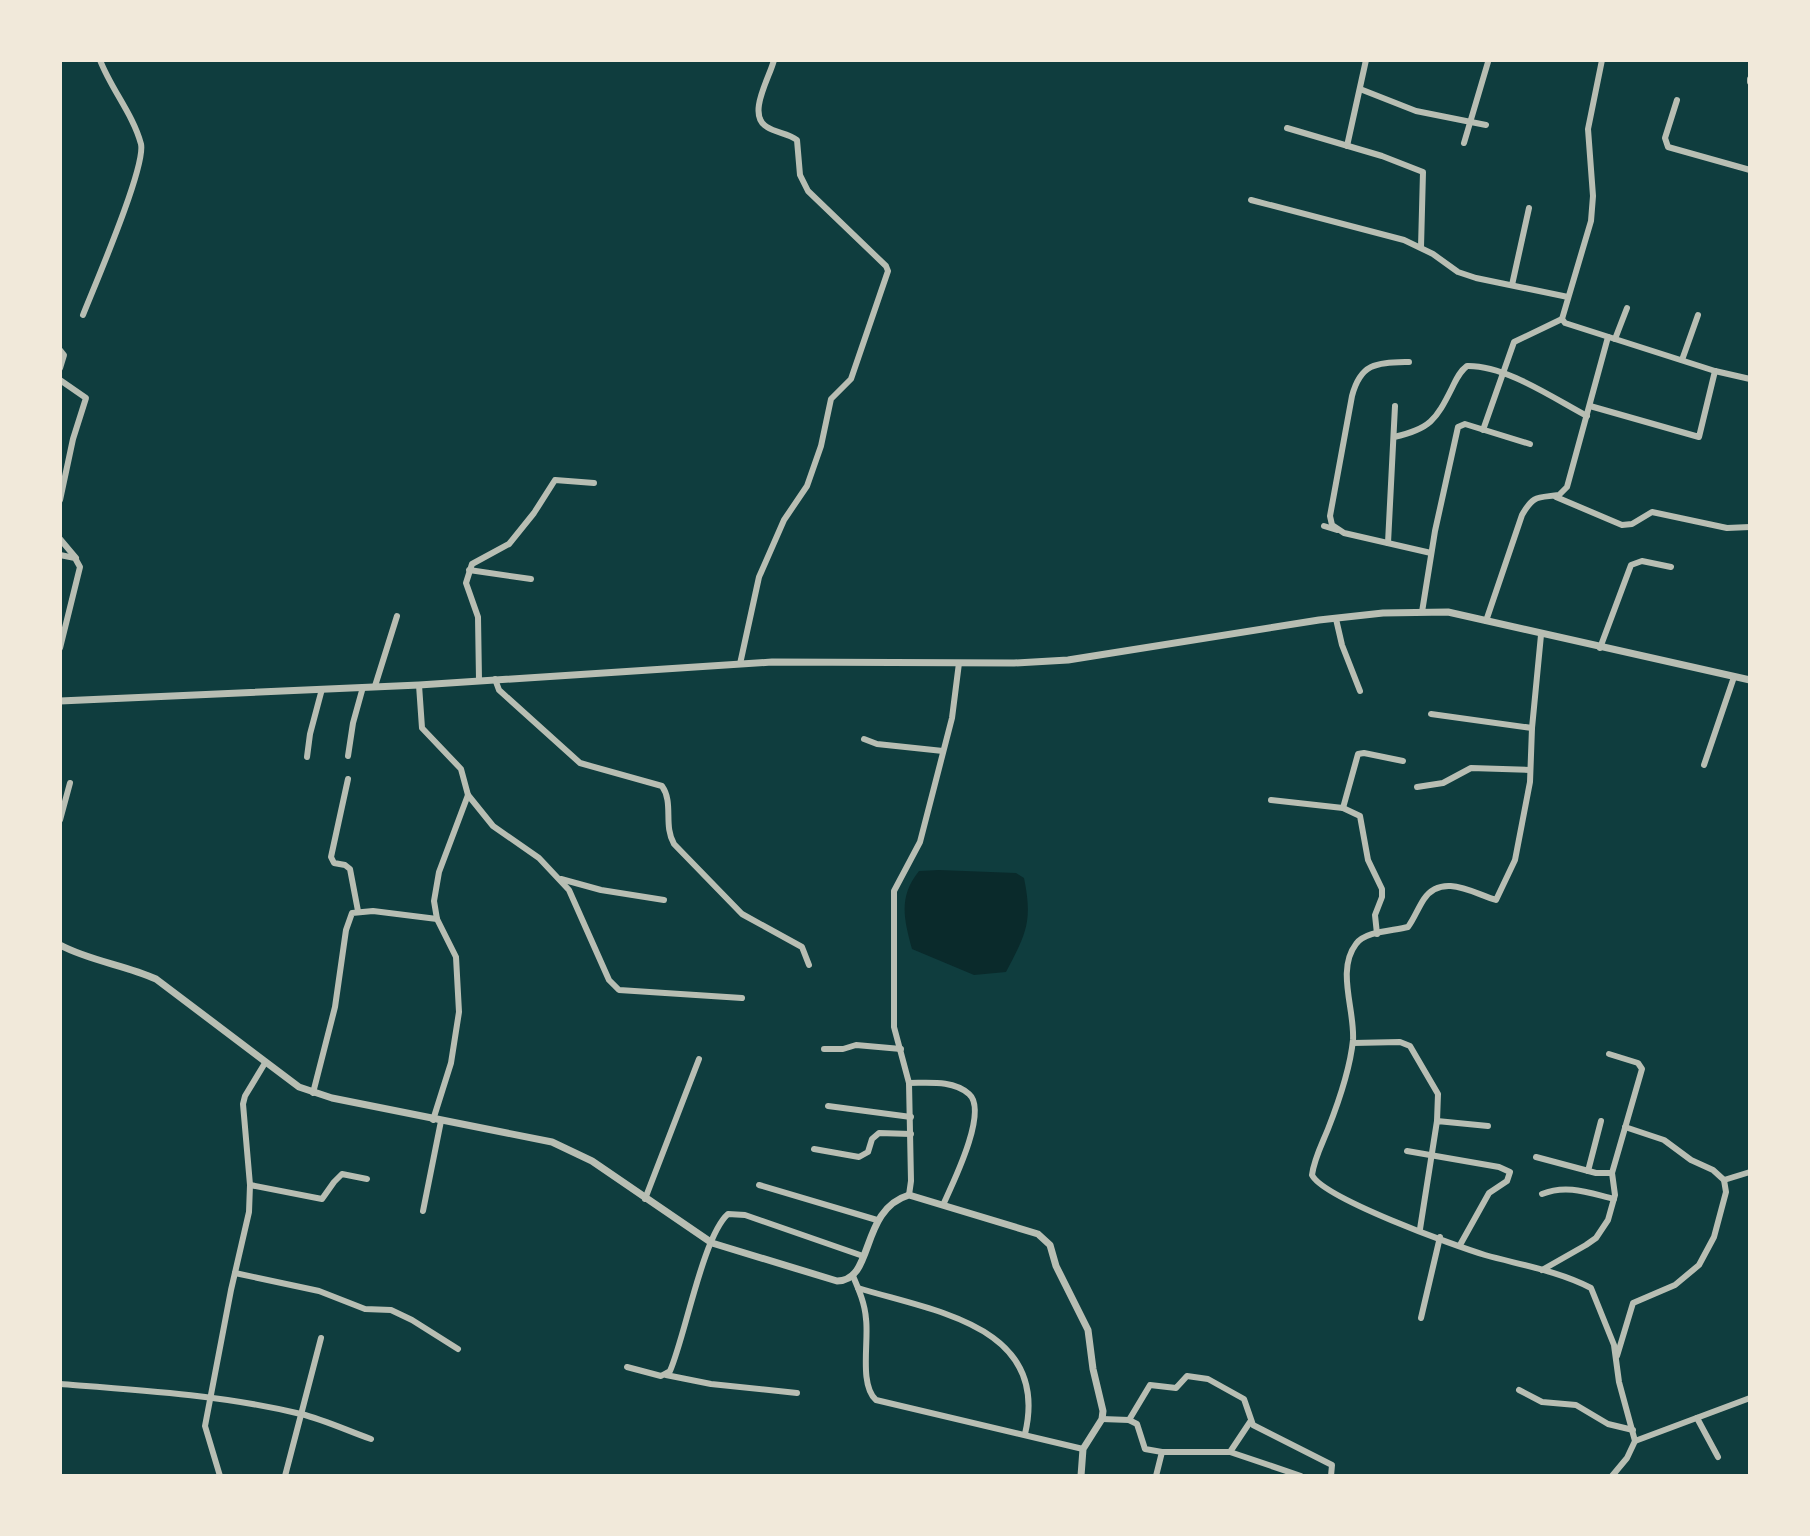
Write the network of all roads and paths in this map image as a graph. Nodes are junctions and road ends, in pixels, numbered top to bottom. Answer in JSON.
{"nodes":[{"id":1,"x":100,"y":60,"type":"edge"},
{"id":2,"x":774,"y":60,"type":"edge"},
{"id":3,"x":1366,"y":60,"type":"edge"},
{"id":4,"x":1602,"y":60,"type":"edge"},
{"id":5,"x":1488,"y":62,"type":"dead end"},
{"id":6,"x":1360,"y":89,"type":"junction"},
{"id":7,"x":1677,"y":100,"type":"dead end"},
{"id":8,"x":1471,"y":122,"type":"junction"},
{"id":9,"x":1486,"y":125,"type":"dead end"},
{"id":10,"x":1287,"y":128,"type":"dead end"},
{"id":11,"x":1464,"y":143,"type":"dead end"},
{"id":12,"x":1347,"y":146,"type":"junction"},
{"id":13,"x":1750,"y":170,"type":"edge"},
{"id":14,"x":1251,"y":200,"type":"dead end"},
{"id":15,"x":1529,"y":208,"type":"dead end"},
{"id":16,"x":1421,"y":247,"type":"junction"},
{"id":17,"x":1512,"y":285,"type":"junction"},
{"id":18,"x":1568,"y":297,"type":"junction"},
{"id":19,"x":1627,"y":308,"type":"dead end"},
{"id":20,"x":83,"y":315,"type":"dead end"},
{"id":21,"x":1698,"y":315,"type":"dead end"},
{"id":22,"x":1562,"y":319,"type":"junction"},
{"id":23,"x":1612,"y":338,"type":"junction"},
{"id":24,"x":60,"y":350,"type":"edge"},
{"id":25,"x":1682,"y":360,"type":"junction"},
{"id":26,"x":1409,"y":362,"type":"dead end"},
{"id":27,"x":60,"y":368,"type":"edge"},
{"id":28,"x":1715,"y":371,"type":"junction"},
{"id":29,"x":1502,"y":372,"type":"junction"},
{"id":30,"x":1750,"y":379,"type":"edge"},
{"id":31,"x":60,"y":380,"type":"edge"},
{"id":32,"x":1395,"y":406,"type":"dead end"},
{"id":33,"x":1590,"y":406,"type":"junction"},
{"id":34,"x":1587,"y":416,"type":"junction"},
{"id":35,"x":1483,"y":430,"type":"junction"},
{"id":36,"x":1394,"y":437,"type":"junction"},
{"id":37,"x":1530,"y":444,"type":"dead end"},
{"id":38,"x":594,"y":483,"type":"dead end"},
{"id":39,"x":1556,"y":497,"type":"junction"},
{"id":40,"x":60,"y":500,"type":"edge"},
{"id":41,"x":1324,"y":526,"type":"dead end"},
{"id":42,"x":1750,"y":527,"type":"edge"},
{"id":43,"x":1337,"y":530,"type":"junction"},
{"id":44,"x":60,"y":539,"type":"edge"},
{"id":45,"x":1388,"y":543,"type":"junction"},
{"id":46,"x":1431,"y":553,"type":"junction"},
{"id":47,"x":60,"y":555,"type":"edge"},
{"id":48,"x":77,"y":560,"type":"junction"},
{"id":49,"x":1671,"y":567,"type":"dead end"},
{"id":50,"x":469,"y":570,"type":"junction"},
{"id":51,"x":531,"y":579,"type":"dead end"},
{"id":52,"x":1422,"y":612,"type":"junction"},
{"id":53,"x":397,"y":616,"type":"dead end"},
{"id":54,"x":1336,"y":619,"type":"junction"},
{"id":55,"x":1486,"y":621,"type":"junction"},
{"id":56,"x":1541,"y":635,"type":"junction"},
{"id":57,"x":60,"y":648,"type":"edge"},
{"id":58,"x":1600,"y":648,"type":"junction"},
{"id":59,"x":959,"y":663,"type":"junction"},
{"id":60,"x":740,"y":664,"type":"junction"},
{"id":61,"x":1734,"y":677,"type":"junction"},
{"id":62,"x":495,"y":679,"type":"junction"},
{"id":63,"x":479,"y":680,"type":"junction"},
{"id":64,"x":1750,"y":680,"type":"edge"},
{"id":65,"x":419,"y":685,"type":"junction"},
{"id":66,"x":375,"y":686,"type":"junction"},
{"id":67,"x":363,"y":687,"type":"junction"},
{"id":68,"x":322,"y":689,"type":"junction"},
{"id":69,"x":1360,"y":691,"type":"dead end"},
{"id":70,"x":60,"y":701,"type":"edge"},
{"id":71,"x":1431,"y":714,"type":"dead end"},
{"id":72,"x":1532,"y":728,"type":"junction"},
{"id":73,"x":864,"y":739,"type":"dead end"},
{"id":74,"x":943,"y":751,"type":"junction"},
{"id":75,"x":348,"y":756,"type":"dead end"},
{"id":76,"x":307,"y":757,"type":"dead end"},
{"id":77,"x":1403,"y":761,"type":"dead end"},
{"id":78,"x":1704,"y":765,"type":"dead end"},
{"id":79,"x":1530,"y":770,"type":"junction"},
{"id":80,"x":348,"y":779,"type":"dead end"},
{"id":81,"x":70,"y":783,"type":"dead end"},
{"id":82,"x":1417,"y":787,"type":"dead end"},
{"id":83,"x":468,"y":795,"type":"junction"},
{"id":84,"x":1271,"y":800,"type":"dead end"},
{"id":85,"x":1343,"y":808,"type":"junction"},
{"id":86,"x":60,"y":820,"type":"edge"},
{"id":87,"x":561,"y":879,"type":"junction"},
{"id":88,"x":664,"y":900,"type":"dead end"},
{"id":89,"x":358,"y":911,"type":"junction"},
{"id":90,"x":437,"y":919,"type":"junction"},
{"id":91,"x":1377,"y":934,"type":"junction"},
{"id":92,"x":60,"y":945,"type":"edge"},
{"id":93,"x":809,"y":965,"type":"dead end"},
{"id":94,"x":742,"y":998,"type":"dead end"},
{"id":95,"x":1353,"y":1043,"type":"junction"},
{"id":96,"x":824,"y":1049,"type":"dead end"},
{"id":97,"x":901,"y":1049,"type":"junction"},
{"id":98,"x":1609,"y":1054,"type":"dead end"},
{"id":99,"x":699,"y":1059,"type":"dead end"},
{"id":100,"x":265,"y":1063,"type":"junction"},
{"id":101,"x":909,"y":1083,"type":"junction"},
{"id":102,"x":313,"y":1093,"type":"junction"},
{"id":103,"x":828,"y":1106,"type":"dead end"},
{"id":104,"x":911,"y":1117,"type":"junction"},
{"id":105,"x":437,"y":1120,"type":"junction"},
{"id":106,"x":1437,"y":1121,"type":"junction"},
{"id":107,"x":1601,"y":1121,"type":"dead end"},
{"id":108,"x":1488,"y":1126,"type":"dead end"},
{"id":109,"x":1625,"y":1127,"type":"junction"},
{"id":110,"x":911,"y":1134,"type":"junction"},
{"id":111,"x":814,"y":1149,"type":"dead end"},
{"id":112,"x":1407,"y":1151,"type":"dead end"},
{"id":113,"x":1432,"y":1157,"type":"junction"},
{"id":114,"x":1536,"y":1157,"type":"dead end"},
{"id":115,"x":1588,"y":1171,"type":"junction"},
{"id":116,"x":1750,"y":1172,"type":"edge"},
{"id":117,"x":1612,"y":1173,"type":"junction"},
{"id":118,"x":367,"y":1179,"type":"dead end"},
{"id":119,"x":1724,"y":1180,"type":"junction"},
{"id":120,"x":250,"y":1185,"type":"junction"},
{"id":121,"x":759,"y":1185,"type":"dead end"},
{"id":122,"x":1542,"y":1194,"type":"dead end"},
{"id":123,"x":909,"y":1195,"type":"junction"},
{"id":124,"x":645,"y":1199,"type":"junction"},
{"id":125,"x":1614,"y":1199,"type":"junction"},
{"id":126,"x":943,"y":1205,"type":"junction"},
{"id":127,"x":423,"y":1211,"type":"dead end"},
{"id":128,"x":877,"y":1220,"type":"junction"},
{"id":129,"x":1420,"y":1229,"type":"junction"},
{"id":130,"x":1440,"y":1237,"type":"junction"},
{"id":131,"x":712,"y":1243,"type":"junction"},
{"id":132,"x":1460,"y":1245,"type":"junction"},
{"id":133,"x":863,"y":1256,"type":"junction"},
{"id":134,"x":1542,"y":1270,"type":"junction"},
{"id":135,"x":235,"y":1273,"type":"junction"},
{"id":136,"x":853,"y":1276,"type":"junction"},
{"id":137,"x":858,"y":1288,"type":"junction"},
{"id":138,"x":1421,"y":1318,"type":"dead end"},
{"id":139,"x":321,"y":1338,"type":"dead end"},
{"id":140,"x":458,"y":1349,"type":"dead end"},
{"id":141,"x":1616,"y":1360,"type":"junction"},
{"id":142,"x":627,"y":1367,"type":"dead end"},
{"id":143,"x":666,"y":1375,"type":"junction"},
{"id":144,"x":60,"y":1384,"type":"edge"},
{"id":145,"x":1519,"y":1390,"type":"dead end"},
{"id":146,"x":797,"y":1393,"type":"dead end"},
{"id":147,"x":1750,"y":1398,"type":"edge"},
{"id":148,"x":210,"y":1399,"type":"junction"},
{"id":149,"x":301,"y":1414,"type":"junction"},
{"id":150,"x":1697,"y":1418,"type":"junction"},
{"id":151,"x":1102,"y":1419,"type":"junction"},
{"id":152,"x":1129,"y":1420,"type":"junction"},
{"id":153,"x":1250,"y":1422,"type":"junction"},
{"id":154,"x":1633,"y":1430,"type":"junction"},
{"id":155,"x":1025,"y":1434,"type":"junction"},
{"id":156,"x":371,"y":1439,"type":"dead end"},
{"id":157,"x":1635,"y":1441,"type":"junction"},
{"id":158,"x":1083,"y":1449,"type":"junction"},
{"id":159,"x":1162,"y":1452,"type":"junction"},
{"id":160,"x":1230,"y":1452,"type":"junction"},
{"id":161,"x":1718,"y":1457,"type":"dead end"},
{"id":162,"x":220,"y":1476,"type":"edge"},
{"id":163,"x":285,"y":1476,"type":"edge"},
{"id":164,"x":1081,"y":1476,"type":"edge"},
{"id":165,"x":1156,"y":1476,"type":"edge"},
{"id":166,"x":1301,"y":1476,"type":"edge"},
{"id":167,"x":1331,"y":1476,"type":"edge"},
{"id":168,"x":1612,"y":1476,"type":"edge"}],
"edges":[{"from":1,"to":20,"type":"street"},
{"from":2,"to":60,"type":"street"},
{"from":3,"to":6,"type":"street"},
{"from":4,"to":18,"type":"street"},
{"from":5,"to":8,"type":"street"},
{"from":6,"to":8,"type":"street"},
{"from":6,"to":12,"type":"street"},
{"from":7,"to":13,"type":"street"},
{"from":8,"to":9,"type":"street"},
{"from":8,"to":11,"type":"street"},
{"from":10,"to":12,"type":"street"},
{"from":12,"to":16,"type":"street"},
{"from":14,"to":16,"type":"street"},
{"from":15,"to":17,"type":"street"},
{"from":16,"to":17,"type":"street"},
{"from":17,"to":18,"type":"street"},
{"from":18,"to":22,"type":"street"},
{"from":19,"to":23,"type":"street"},
{"from":21,"to":25,"type":"street"},
{"from":22,"to":23,"type":"street"},
{"from":22,"to":29,"type":"street"},
{"from":23,"to":25,"type":"street"},
{"from":23,"to":33,"type":"street"},
{"from":24,"to":27,"type":"street"},
{"from":25,"to":28,"type":"street"},
{"from":26,"to":43,"type":"street"},
{"from":28,"to":30,"type":"street"},
{"from":28,"to":33,"type":"street"},
{"from":29,"to":34,"type":"street"},
{"from":29,"to":35,"type":"street"},
{"from":29,"to":36,"type":"street"},
{"from":31,"to":40,"type":"street"},
{"from":32,"to":36,"type":"street"},
{"from":33,"to":34,"type":"street"},
{"from":34,"to":39,"type":"street"},
{"from":35,"to":37,"type":"street"},
{"from":35,"to":46,"type":"street"},
{"from":36,"to":45,"type":"street"},
{"from":38,"to":50,"type":"street"},
{"from":39,"to":42,"type":"street"},
{"from":39,"to":55,"type":"street"},
{"from":41,"to":43,"type":"street"},
{"from":43,"to":45,"type":"street"},
{"from":44,"to":48,"type":"street"},
{"from":45,"to":46,"type":"street"},
{"from":46,"to":52,"type":"street"},
{"from":47,"to":48,"type":"street"},
{"from":48,"to":57,"type":"street"},
{"from":49,"to":58,"type":"street"},
{"from":50,"to":51,"type":"street"},
{"from":50,"to":63,"type":"street"},
{"from":52,"to":54,"type":"street"},
{"from":52,"to":55,"type":"street"},
{"from":53,"to":66,"type":"street"},
{"from":54,"to":59,"type":"street"},
{"from":54,"to":69,"type":"street"},
{"from":55,"to":56,"type":"street"},
{"from":56,"to":58,"type":"street"},
{"from":56,"to":72,"type":"street"},
{"from":58,"to":61,"type":"street"},
{"from":59,"to":60,"type":"street"},
{"from":59,"to":74,"type":"street"},
{"from":60,"to":62,"type":"street"},
{"from":61,"to":64,"type":"street"},
{"from":61,"to":78,"type":"street"},
{"from":62,"to":63,"type":"street"},
{"from":62,"to":93,"type":"street"},
{"from":63,"to":65,"type":"street"},
{"from":65,"to":66,"type":"street"},
{"from":65,"to":83,"type":"street"},
{"from":66,"to":67,"type":"street"},
{"from":67,"to":68,"type":"street"},
{"from":67,"to":75,"type":"street"},
{"from":68,"to":70,"type":"street"},
{"from":68,"to":76,"type":"street"},
{"from":71,"to":72,"type":"street"},
{"from":72,"to":79,"type":"street"},
{"from":73,"to":74,"type":"street"},
{"from":74,"to":97,"type":"street"},
{"from":77,"to":85,"type":"street"},
{"from":79,"to":82,"type":"street"},
{"from":79,"to":91,"type":"street"},
{"from":80,"to":89,"type":"street"},
{"from":81,"to":86,"type":"street"},
{"from":83,"to":87,"type":"street"},
{"from":83,"to":90,"type":"street"},
{"from":84,"to":85,"type":"street"},
{"from":85,"to":91,"type":"street"},
{"from":87,"to":88,"type":"street"},
{"from":87,"to":94,"type":"street"},
{"from":89,"to":90,"type":"street"},
{"from":89,"to":102,"type":"street"},
{"from":90,"to":105,"type":"street"},
{"from":91,"to":95,"type":"street"},
{"from":92,"to":100,"type":"street"},
{"from":95,"to":106,"type":"street"},
{"from":95,"to":129,"type":"street"},
{"from":96,"to":97,"type":"street"},
{"from":97,"to":101,"type":"street"},
{"from":98,"to":109,"type":"street"},
{"from":99,"to":124,"type":"street"},
{"from":100,"to":102,"type":"street"},
{"from":100,"to":120,"type":"street"},
{"from":101,"to":104,"type":"street"},
{"from":101,"to":126,"type":"street"},
{"from":102,"to":105,"type":"street"},
{"from":103,"to":104,"type":"street"},
{"from":104,"to":110,"type":"street"},
{"from":105,"to":124,"type":"street"},
{"from":105,"to":127,"type":"street"},
{"from":106,"to":108,"type":"street"},
{"from":106,"to":113,"type":"street"},
{"from":107,"to":115,"type":"street"},
{"from":109,"to":117,"type":"street"},
{"from":109,"to":119,"type":"street"},
{"from":110,"to":111,"type":"street"},
{"from":110,"to":123,"type":"street"},
{"from":112,"to":113,"type":"street"},
{"from":113,"to":129,"type":"street"},
{"from":113,"to":132,"type":"street"},
{"from":114,"to":115,"type":"street"},
{"from":115,"to":117,"type":"street"},
{"from":116,"to":119,"type":"street"},
{"from":117,"to":125,"type":"street"},
{"from":118,"to":120,"type":"street"},
{"from":119,"to":141,"type":"street"},
{"from":120,"to":135,"type":"street"},
{"from":121,"to":128,"type":"street"},
{"from":122,"to":125,"type":"street"},
{"from":123,"to":126,"type":"street"},
{"from":123,"to":128,"type":"street"},
{"from":124,"to":131,"type":"street"},
{"from":125,"to":134,"type":"street"},
{"from":126,"to":151,"type":"street"},
{"from":128,"to":133,"type":"street"},
{"from":129,"to":130,"type":"street"},
{"from":130,"to":132,"type":"street"},
{"from":130,"to":138,"type":"street"},
{"from":131,"to":133,"type":"street"},
{"from":131,"to":136,"type":"street"},
{"from":131,"to":143,"type":"street"},
{"from":132,"to":134,"type":"street"},
{"from":133,"to":136,"type":"street"},
{"from":134,"to":141,"type":"street"},
{"from":135,"to":140,"type":"street"},
{"from":135,"to":148,"type":"street"},
{"from":136,"to":137,"type":"street"},
{"from":137,"to":155,"type":"street"},
{"from":137,"to":155,"type":"street"},
{"from":139,"to":149,"type":"street"},
{"from":141,"to":154,"type":"street"},
{"from":142,"to":143,"type":"street"},
{"from":143,"to":146,"type":"street"},
{"from":144,"to":148,"type":"street"},
{"from":145,"to":154,"type":"street"},
{"from":147,"to":150,"type":"street"},
{"from":148,"to":149,"type":"street"},
{"from":148,"to":162,"type":"street"},
{"from":149,"to":156,"type":"street"},
{"from":149,"to":163,"type":"street"},
{"from":150,"to":157,"type":"street"},
{"from":150,"to":161,"type":"street"},
{"from":151,"to":152,"type":"street"},
{"from":151,"to":158,"type":"street"},
{"from":152,"to":153,"type":"street"},
{"from":152,"to":159,"type":"street"},
{"from":153,"to":160,"type":"street"},
{"from":153,"to":167,"type":"street"},
{"from":154,"to":157,"type":"street"},
{"from":155,"to":158,"type":"street"},
{"from":157,"to":168,"type":"street"},
{"from":158,"to":164,"type":"street"},
{"from":159,"to":160,"type":"street"},
{"from":159,"to":165,"type":"street"},
{"from":160,"to":166,"type":"street"}]}
